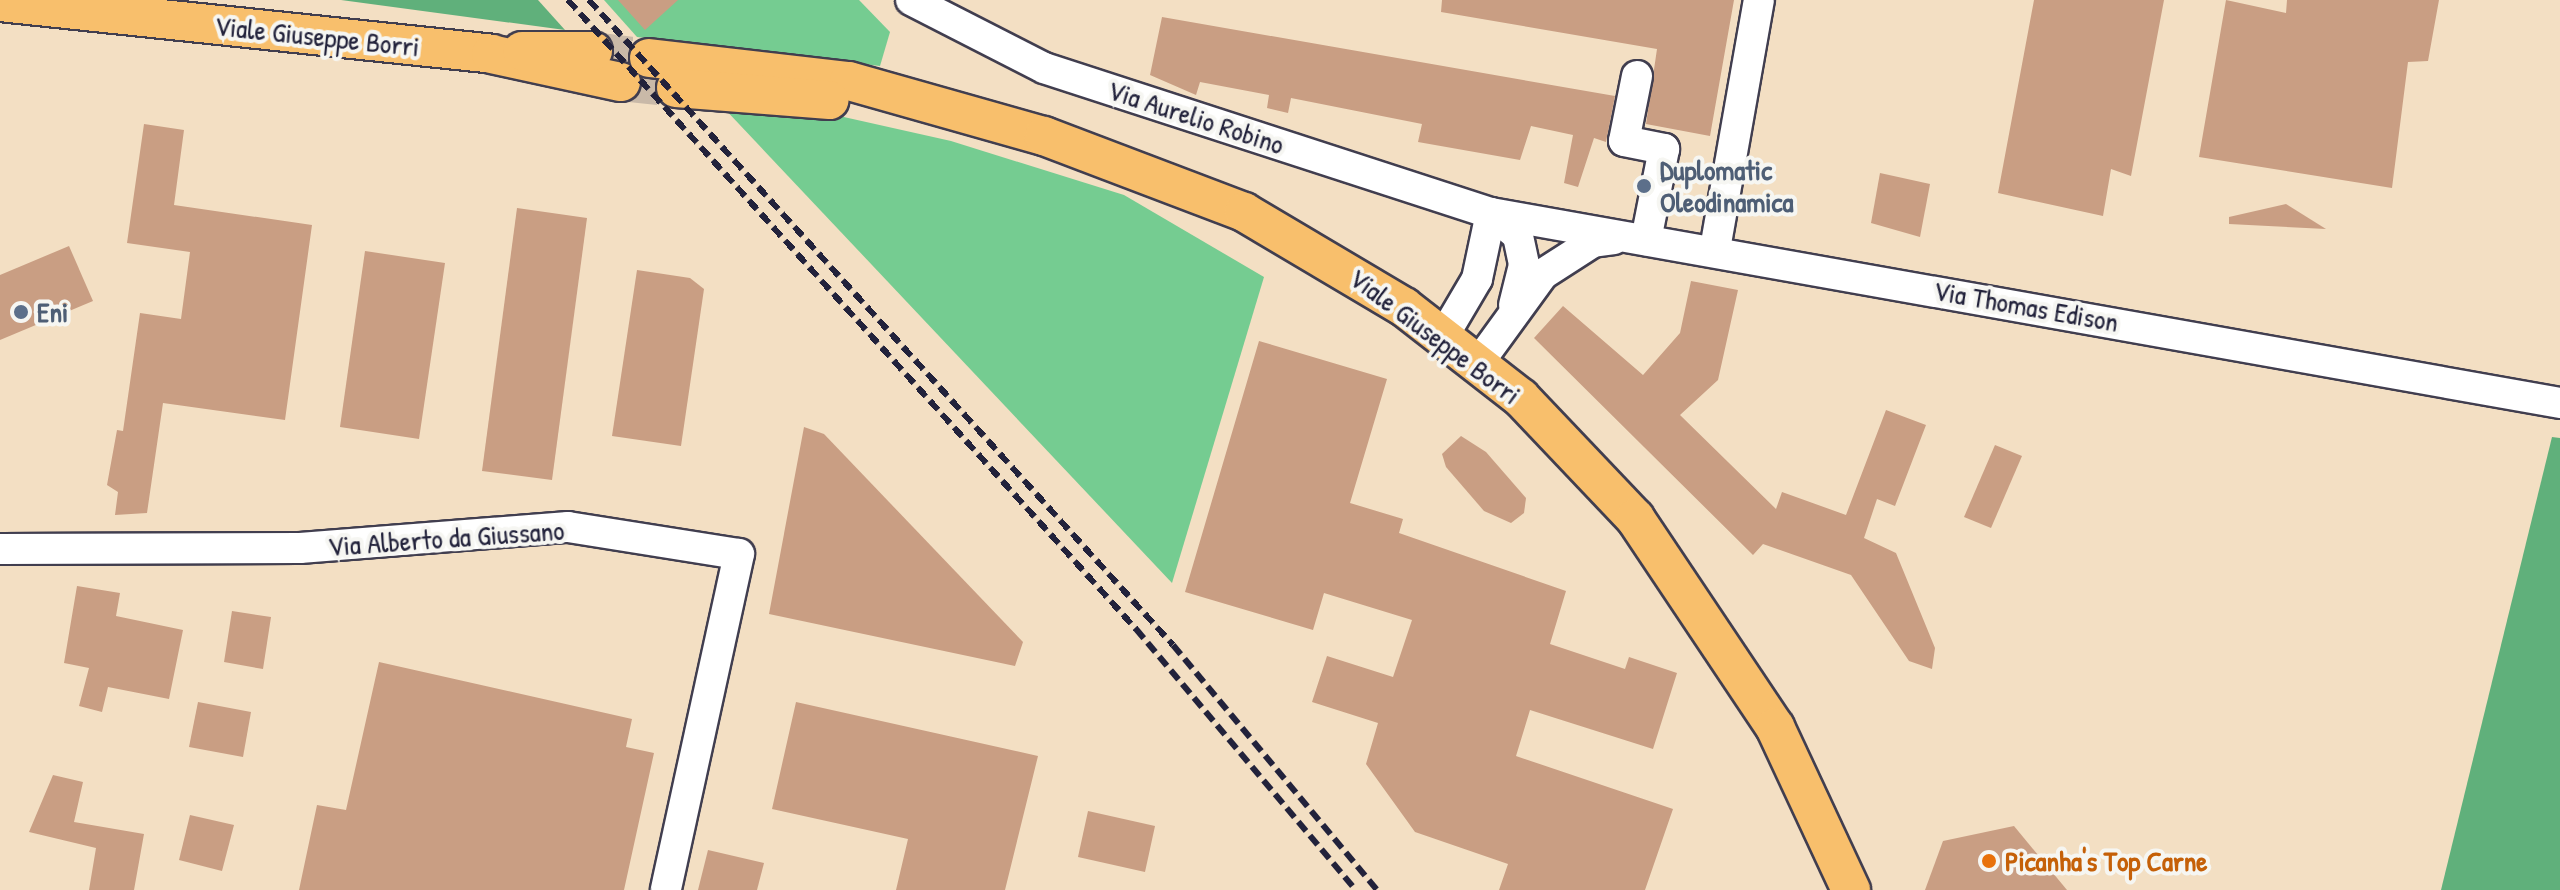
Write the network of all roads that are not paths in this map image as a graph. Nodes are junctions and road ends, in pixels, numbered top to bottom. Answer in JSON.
{"nodes":[{"id":1,"x":911,"y":0,"type":"edge"},
{"id":2,"x":1759,"y":0,"type":"edge"},
{"id":3,"x":0,"y":2,"type":"edge"},
{"id":4,"x":593,"y":51,"type":"tunnel mouth"},
{"id":5,"x":491,"y":54,"type":"junction"},
{"id":6,"x":649,"y":58,"type":"tunnel mouth"},
{"id":7,"x":1637,"y":76,"type":"dead end"},
{"id":8,"x":621,"y":82,"type":"tunnel mouth"},
{"id":9,"x":676,"y":88,"type":"tunnel mouth"},
{"id":10,"x":884,"y":95,"type":"junction"},
{"id":11,"x":1491,"y":213,"type":"junction"},
{"id":12,"x":1635,"y":239,"type":"junction"},
{"id":13,"x":1715,"y":249,"type":"junction"},
{"id":14,"x":1513,"y":309,"type":"junction"},
{"id":15,"x":1444,"y":335,"type":"junction"},
{"id":16,"x":1479,"y":362,"type":"junction"},
{"id":17,"x":2560,"y":403,"type":"edge"},
{"id":18,"x":0,"y":549,"type":"edge"},
{"id":19,"x":666,"y":890,"type":"edge"},
{"id":20,"x":1851,"y":890,"type":"edge"}],
"edges":[{"from":1,"to":11,"type":"street","name":"Via Aurelio Robino"},
{"from":2,"to":13,"type":"street"},
{"from":3,"to":5,"type":"main road","name":"Viale Giuseppe Borri"},
{"from":4,"to":5,"type":"main road","name":"Viale Giuseppe Borri"},
{"from":5,"to":8,"type":"main road","name":"Viale Giuseppe Borri"},
{"from":6,"to":10,"type":"main road","name":"Viale Giuseppe Borri"},
{"from":7,"to":12,"type":"street"},
{"from":9,"to":10,"type":"main road","name":"Viale Giuseppe Borri"},
{"from":10,"to":15,"type":"main road","name":"Viale Giuseppe Borri"},
{"from":11,"to":12,"type":"street","name":"Via Thomas Edison"},
{"from":11,"to":14,"type":"street"},
{"from":11,"to":15,"type":"street"},
{"from":12,"to":13,"type":"street","name":"Via Thomas Edison"},
{"from":12,"to":14,"type":"street"},
{"from":13,"to":17,"type":"street","name":"Via Thomas Edison"},
{"from":14,"to":16,"type":"street"},
{"from":15,"to":16,"type":"main road","name":"Viale Giuseppe Borri"},
{"from":16,"to":20,"type":"main road","name":"Viale Giuseppe Borri"},
{"from":18,"to":19,"type":"street","name":"Via Alberto da Giussano"}]}
